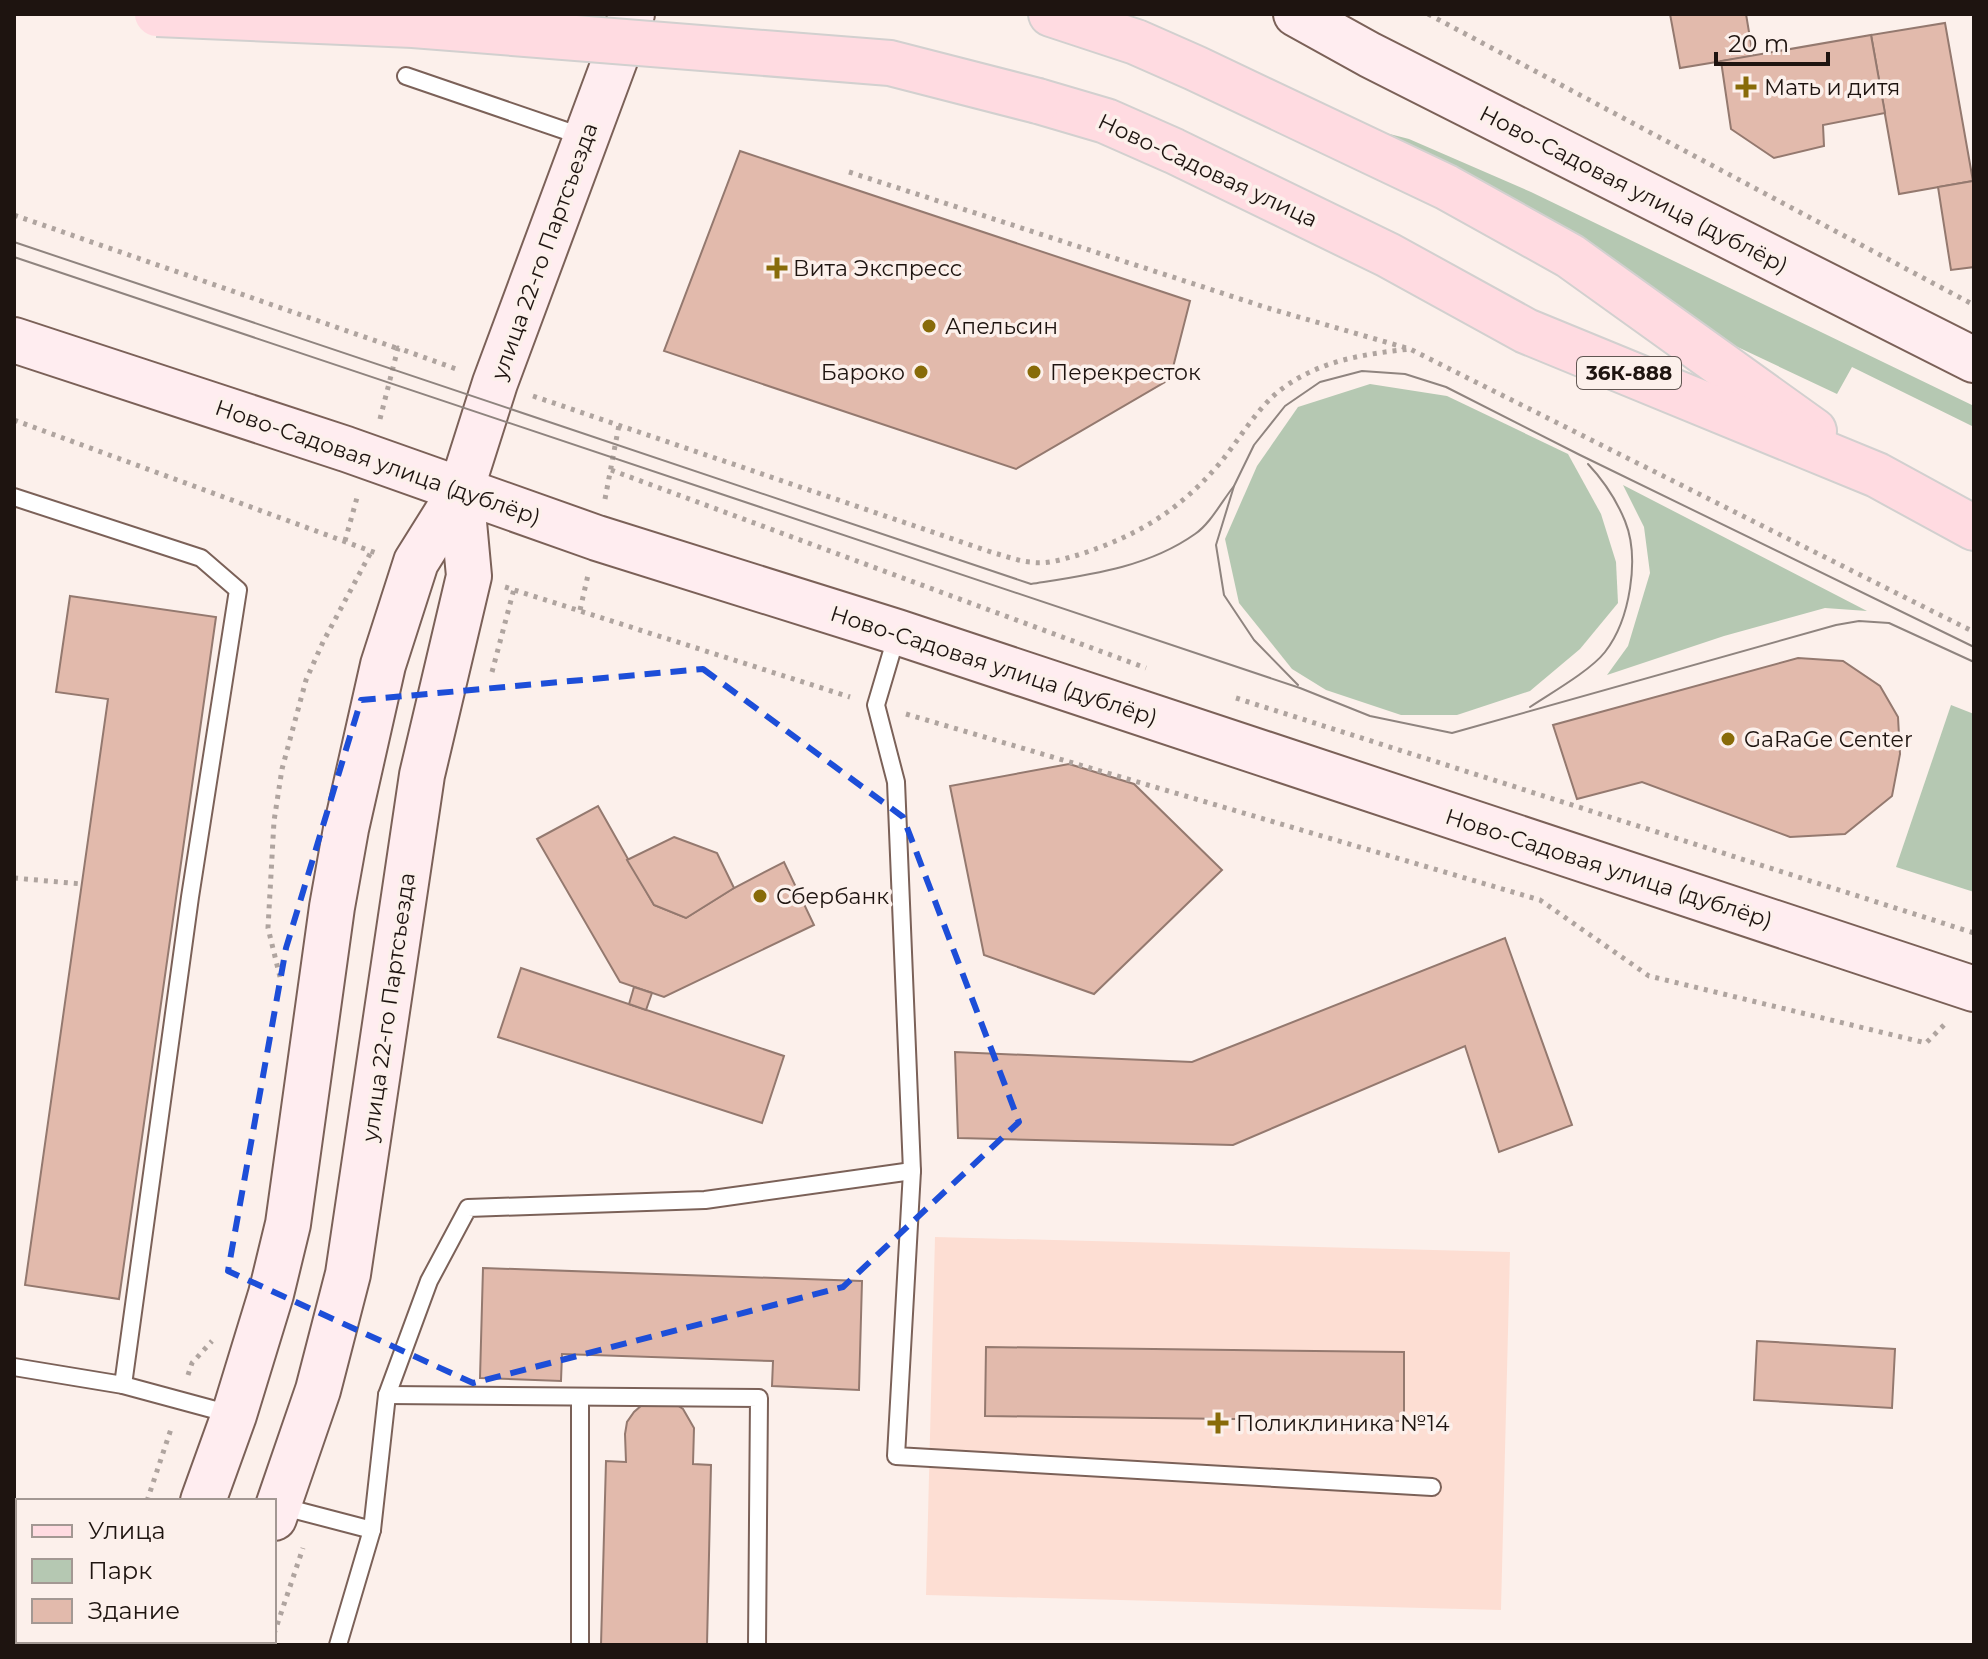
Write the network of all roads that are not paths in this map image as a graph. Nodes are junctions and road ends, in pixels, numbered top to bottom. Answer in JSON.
{"nodes":[{"id":1,"x":157,"y":14,"type":"edge"},
{"id":2,"x":632,"y":14,"type":"edge"},
{"id":3,"x":1051,"y":14,"type":"edge"},
{"id":4,"x":1296,"y":14,"type":"edge"},
{"id":5,"x":406,"y":76,"type":"dead end"},
{"id":6,"x":586,"y":137,"type":"junction"},
{"id":7,"x":14,"y":340,"type":"edge"},
{"id":8,"x":1974,"y":360,"type":"edge"},
{"id":9,"x":1877,"y":475,"type":"junction"},
{"id":10,"x":461,"y":490,"type":"junction"},
{"id":11,"x":14,"y":497,"type":"edge"},
{"id":12,"x":1974,"y":528,"type":"edge"},
{"id":13,"x":897,"y":632,"type":"junction"},
{"id":14,"x":1964,"y":1002,"type":"edge"},
{"id":15,"x":912,"y":1171,"type":"junction"},
{"id":16,"x":17,"y":1373,"type":"edge"},
{"id":17,"x":123,"y":1385,"type":"junction"},
{"id":18,"x":387,"y":1395,"type":"junction"},
{"id":19,"x":580,"y":1397,"type":"junction"},
{"id":20,"x":234,"y":1415,"type":"junction"},
{"id":21,"x":1432,"y":1487,"type":"dead end"},
{"id":22,"x":204,"y":1499,"type":"edge"},
{"id":23,"x":276,"y":1512,"type":"edge"},
{"id":24,"x":372,"y":1530,"type":"junction"},
{"id":25,"x":338,"y":1645,"type":"edge"},
{"id":26,"x":580,"y":1645,"type":"edge"},
{"id":27,"x":757,"y":1645,"type":"edge"}],
"edges":[{"from":1,"to":9,"type":"main road","name":"Ново-Садовая улица","number":"36К-888","bridge":true},
{"from":2,"to":6,"type":"main road","name":"улица 22-го Партсъезда"},
{"from":3,"to":9,"type":"main road","name":"Ново-Садовая улица","number":"36К-888"},
{"from":4,"to":8,"type":"main road","name":"Ново-Садовая улица (дублёр)"},
{"from":5,"to":6,"type":"lane"},
{"from":6,"to":10,"type":"main road","name":"улица 22-го Партсъезда"},
{"from":7,"to":10,"type":"main road","name":"Ново-Садовая улица (дублёр)"},
{"from":9,"to":12,"type":"main road","name":"Ново-Садовая улица","number":"36К-888"},
{"from":10,"to":13,"type":"main road","name":"Ново-Садовая улица (дублёр)"},
{"from":10,"to":20,"type":"main road","name":"улица 22-го Партсъезда"},
{"from":10,"to":23,"type":"main road","name":"улица 22-го Партсъезда"},
{"from":11,"to":17,"type":"lane"},
{"from":13,"to":14,"type":"main road","name":"Ново-Садовая улица (дублёр)"},
{"from":13,"to":15,"type":"lane"},
{"from":15,"to":18,"type":"lane"},
{"from":15,"to":21,"type":"lane"},
{"from":16,"to":17,"type":"lane"},
{"from":17,"to":20,"type":"lane"},
{"from":18,"to":19,"type":"lane"},
{"from":18,"to":24,"type":"lane"},
{"from":19,"to":26,"type":"lane"},
{"from":19,"to":27,"type":"lane"},
{"from":20,"to":22,"type":"main road","name":"улица 22-го Партсъезда"},
{"from":23,"to":24,"type":"lane"},
{"from":24,"to":25,"type":"lane"}]}
